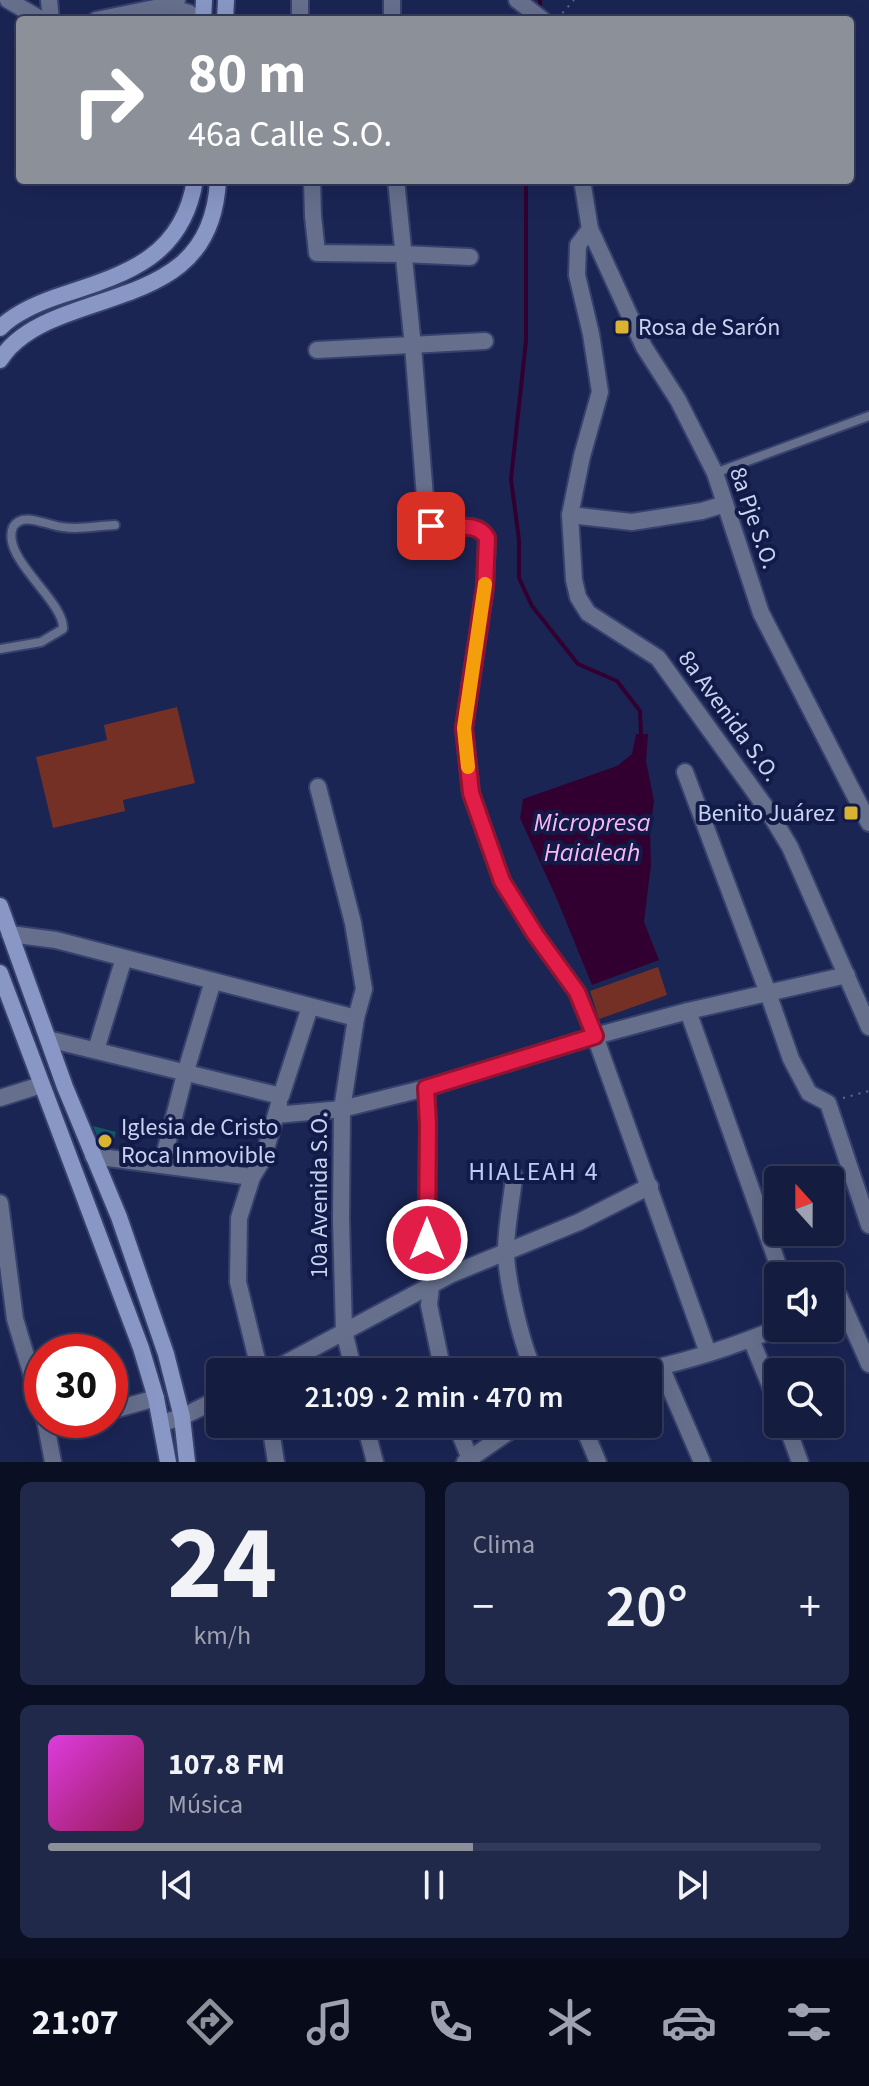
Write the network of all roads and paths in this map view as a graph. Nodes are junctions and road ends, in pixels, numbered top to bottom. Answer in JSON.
{"nodes":[{"id":1,"x":8,"y":0,"type":"edge"},
{"id":2,"x":517,"y":0,"type":"edge"},
{"id":3,"x":574,"y":0,"type":"edge"},
{"id":4,"x":171,"y":3,"type":"edge"},
{"id":5,"x":35,"y":16,"type":"edge"},
{"id":6,"x":114,"y":16,"type":"edge"},
{"id":7,"x":194,"y":16,"type":"edge"},
{"id":8,"x":538,"y":16,"type":"edge"},
{"id":9,"x":560,"y":16,"type":"edge"},
{"id":10,"x":194,"y":184,"type":"edge"},
{"id":11,"x":218,"y":184,"type":"edge"},
{"id":12,"x":312,"y":184,"type":"edge"},
{"id":13,"x":396,"y":184,"type":"edge"},
{"id":14,"x":583,"y":184,"type":"edge"},
{"id":15,"x":590,"y":229,"type":"junction"},
{"id":16,"x":402,"y":254,"type":"junction"},
{"id":17,"x":470,"y":257,"type":"dead end"},
{"id":18,"x":0,"y":328,"type":"edge"},
{"id":19,"x":485,"y":341,"type":"dead end"},
{"id":20,"x":413,"y":346,"type":"junction"},
{"id":21,"x":317,"y":350,"type":"dead end"},
{"id":22,"x":0,"y":360,"type":"edge"},
{"id":23,"x":869,"y":416,"type":"edge"},
{"id":24,"x":715,"y":473,"type":"junction"},
{"id":25,"x":725,"y":504,"type":"junction"},
{"id":26,"x":570,"y":515,"type":"junction"},
{"id":27,"x":115,"y":525,"type":"dead end"},
{"id":28,"x":0,"y":649,"type":"edge"},
{"id":29,"x":685,"y":772,"type":"dead end"},
{"id":30,"x":318,"y":787,"type":"dead end"},
{"id":31,"x":869,"y":823,"type":"edge"},
{"id":32,"x":0,"y":906,"type":"edge"},
{"id":33,"x":10,"y":934,"type":"junction"},
{"id":34,"x":124,"y":958,"type":"junction"},
{"id":35,"x":0,"y":973,"type":"edge"},
{"id":36,"x":847,"y":975,"type":"junction"},
{"id":37,"x":213,"y":981,"type":"junction"},
{"id":38,"x":768,"y":993,"type":"junction"},
{"id":39,"x":310,"y":1007,"type":"junction"},
{"id":40,"x":688,"y":1011,"type":"junction"},
{"id":41,"x":356,"y":1018,"type":"junction"},
{"id":42,"x":869,"y":1027,"type":"edge"},
{"id":43,"x":595,"y":1036,"type":"junction"},
{"id":44,"x":48,"y":1039,"type":"junction"},
{"id":45,"x":96,"y":1050,"type":"junction"},
{"id":46,"x":185,"y":1074,"type":"junction"},
{"id":47,"x":41,"y":1085,"type":"junction"},
{"id":48,"x":426,"y":1088,"type":"junction"},
{"id":49,"x":869,"y":1091,"type":"edge"},
{"id":50,"x":281,"y":1096,"type":"junction"},
{"id":51,"x":0,"y":1098,"type":"edge"},
{"id":52,"x":828,"y":1103,"type":"junction"},
{"id":53,"x":342,"y":1109,"type":"junction"},
{"id":54,"x":276,"y":1115,"type":"junction"},
{"id":55,"x":93,"y":1156,"type":"junction"},
{"id":56,"x":162,"y":1164,"type":"junction"},
{"id":57,"x":514,"y":1176,"type":"dead end"},
{"id":58,"x":252,"y":1177,"type":"junction"},
{"id":59,"x":650,"y":1186,"type":"junction"},
{"id":60,"x":0,"y":1203,"type":"edge"},
{"id":61,"x":869,"y":1225,"type":"edge"},
{"id":62,"x":506,"y":1251,"type":"junction"},
{"id":63,"x":777,"y":1262,"type":"edge"},
{"id":64,"x":431,"y":1286,"type":"junction"},
{"id":65,"x":844,"y":1307,"type":"edge"},
{"id":66,"x":344,"y":1331,"type":"junction"},
{"id":67,"x":764,"y":1334,"type":"edge"},
{"id":68,"x":751,"y":1339,"type":"junction"},
{"id":69,"x":24,"y":1349,"type":"edge"},
{"id":70,"x":708,"y":1353,"type":"junction"},
{"id":71,"x":257,"y":1358,"type":"edge"},
{"id":72,"x":295,"y":1358,"type":"edge"},
{"id":73,"x":351,"y":1358,"type":"edge"},
{"id":74,"x":440,"y":1358,"type":"edge"},
{"id":75,"x":529,"y":1358,"type":"edge"},
{"id":76,"x":869,"y":1364,"type":"edge"},
{"id":77,"x":662,"y":1367,"type":"edge"},
{"id":78,"x":662,"y":1369,"type":"edge"},
{"id":79,"x":764,"y":1371,"type":"edge"},
{"id":80,"x":156,"y":1398,"type":"junction"},
{"id":81,"x":206,"y":1405,"type":"edge"},
{"id":82,"x":128,"y":1406,"type":"edge"},
{"id":83,"x":182,"y":1417,"type":"junction"},
{"id":84,"x":162,"y":1423,"type":"junction"},
{"id":85,"x":49,"y":1438,"type":"edge"},
{"id":86,"x":272,"y":1438,"type":"edge"},
{"id":87,"x":369,"y":1438,"type":"edge"},
{"id":88,"x":461,"y":1438,"type":"edge"},
{"id":89,"x":506,"y":1438,"type":"edge"},
{"id":90,"x":588,"y":1438,"type":"edge"},
{"id":91,"x":791,"y":1438,"type":"edge"},
{"id":92,"x":488,"y":1456,"type":"edge"},
{"id":93,"x":468,"y":1461,"type":"edge"},
{"id":94,"x":53,"y":1462,"type":"edge"},
{"id":95,"x":168,"y":1462,"type":"edge"},
{"id":96,"x":187,"y":1462,"type":"edge"},
{"id":97,"x":276,"y":1462,"type":"edge"},
{"id":98,"x":375,"y":1462,"type":"edge"},
{"id":99,"x":598,"y":1462,"type":"edge"},
{"id":100,"x":702,"y":1462,"type":"edge"},
{"id":101,"x":800,"y":1462,"type":"edge"}],
"edges":[{"from":1,"to":5,"type":"street"},
{"from":2,"to":8,"type":"street"},
{"from":3,"to":9,"type":"path"},
{"from":4,"to":6,"type":"street"},
{"from":4,"to":7,"type":"street"},
{"from":10,"to":18,"type":"main road"},
{"from":11,"to":22,"type":"main road"},
{"from":12,"to":16,"type":"street"},
{"from":13,"to":16,"type":"street"},
{"from":14,"to":15,"type":"street","name":"8a Avenida S.O."},
{"from":15,"to":24,"type":"street","name":"8a Pje S.O."},
{"from":15,"to":26,"type":"street","name":"8a Avenida S.O."},
{"from":16,"to":17,"type":"street"},
{"from":16,"to":20,"type":"street"},
{"from":19,"to":20,"type":"street"},
{"from":20,"to":21,"type":"street"},
{"from":20,"to":43,"type":"street"},
{"from":23,"to":24,"type":"lane"},
{"from":24,"to":25,"type":"street","name":"8a Pje S.O."},
{"from":25,"to":26,"type":"street"},
{"from":25,"to":31,"type":"street","name":"8a Pje S.O."},
{"from":26,"to":36,"type":"street","name":"8a Avenida S.O."},
{"from":27,"to":28,"type":"lane"},
{"from":29,"to":38,"type":"street"},
{"from":30,"to":41,"type":"street","name":"10a Avenida S.O."},
{"from":32,"to":33,"type":"main road"},
{"from":33,"to":34,"type":"street"},
{"from":33,"to":44,"type":"main road"},
{"from":34,"to":37,"type":"street"},
{"from":34,"to":45,"type":"street"},
{"from":35,"to":47,"type":"main road"},
{"from":36,"to":38,"type":"street"},
{"from":36,"to":42,"type":"street","name":"8a Avenida S.O."},
{"from":37,"to":39,"type":"street"},
{"from":37,"to":46,"type":"street"},
{"from":38,"to":40,"type":"street"},
{"from":38,"to":52,"type":"street"},
{"from":39,"to":41,"type":"street"},
{"from":39,"to":50,"type":"street"},
{"from":40,"to":43,"type":"street"},
{"from":40,"to":63,"type":"street"},
{"from":41,"to":53,"type":"street","name":"10a Avenida S.O."},
{"from":43,"to":48,"type":"street"},
{"from":43,"to":59,"type":"street"},
{"from":44,"to":45,"type":"street"},
{"from":44,"to":55,"type":"main road"},
{"from":45,"to":46,"type":"street"},
{"from":46,"to":50,"type":"street"},
{"from":46,"to":56,"type":"street"},
{"from":47,"to":51,"type":"street"},
{"from":47,"to":80,"type":"main road"},
{"from":48,"to":53,"type":"street"},
{"from":48,"to":64,"type":"street"},
{"from":49,"to":52,"type":"path"},
{"from":50,"to":54,"type":"street"},
{"from":52,"to":61,"type":"street"},
{"from":53,"to":54,"type":"street"},
{"from":53,"to":66,"type":"street","name":"10a Avenida S.O."},
{"from":54,"to":58,"type":"street"},
{"from":55,"to":56,"type":"street"},
{"from":55,"to":83,"type":"main road"},
{"from":56,"to":58,"type":"street"},
{"from":57,"to":62,"type":"street"},
{"from":58,"to":71,"type":"street"},
{"from":59,"to":62,"type":"street"},
{"from":59,"to":70,"type":"street"},
{"from":60,"to":69,"type":"street"},
{"from":62,"to":64,"type":"street"},
{"from":62,"to":75,"type":"street"},
{"from":64,"to":66,"type":"street"},
{"from":64,"to":74,"type":"street"},
{"from":65,"to":76,"type":"street"},
{"from":66,"to":72,"type":"street"},
{"from":66,"to":73,"type":"street","name":"10a Avenida S.O."},
{"from":67,"to":68,"type":"street"},
{"from":68,"to":70,"type":"street"},
{"from":68,"to":79,"type":"street"},
{"from":70,"to":77,"type":"street"},
{"from":78,"to":100,"type":"street"},
{"from":80,"to":82,"type":"street"},
{"from":80,"to":84,"type":"main road"},
{"from":81,"to":83,"type":"street"},
{"from":83,"to":84,"type":"street"},
{"from":83,"to":96,"type":"main road"},
{"from":84,"to":95,"type":"main road"},
{"from":85,"to":94,"type":"street"},
{"from":86,"to":97,"type":"street"},
{"from":87,"to":98,"type":"street"},
{"from":88,"to":93,"type":"street"},
{"from":89,"to":92,"type":"street"},
{"from":90,"to":99,"type":"street"},
{"from":91,"to":101,"type":"street"},
{"from":92,"to":93,"type":"street"}]}
